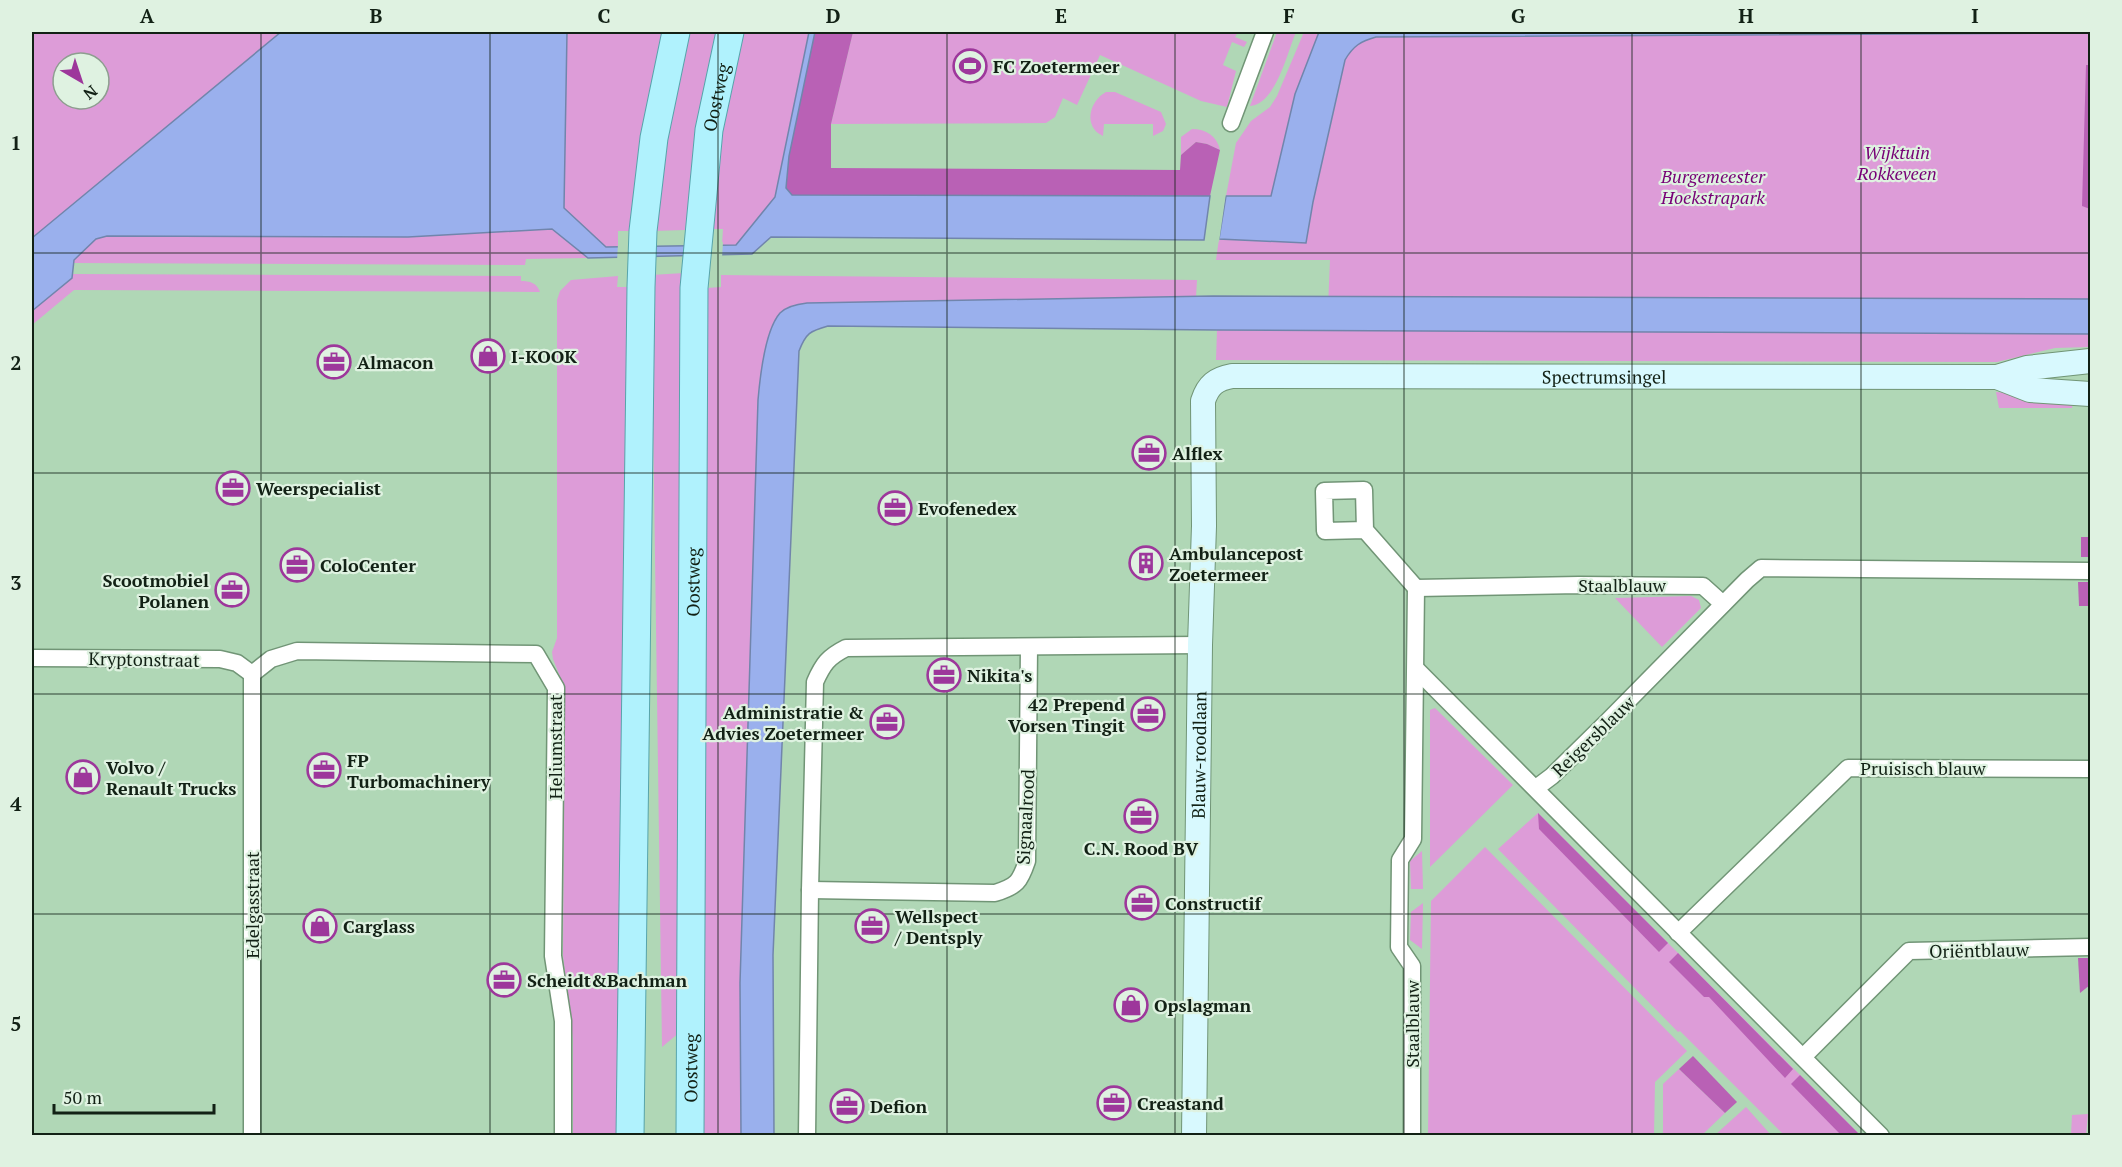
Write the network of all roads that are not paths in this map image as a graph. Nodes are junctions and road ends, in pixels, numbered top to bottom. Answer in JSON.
{"nodes":[{"id":1,"x":676,"y":32,"type":"edge"},
{"id":2,"x":730,"y":32,"type":"edge"},
{"id":3,"x":1265,"y":32,"type":"edge"},
{"id":4,"x":1231,"y":123,"type":"dead end"},
{"id":5,"x":2091,"y":361,"type":"edge"},
{"id":6,"x":1997,"y":377,"type":"junction"},
{"id":7,"x":1212,"y":384,"type":"joint"},
{"id":8,"x":2091,"y":394,"type":"edge"},
{"id":9,"x":1365,"y":530,"type":"dead end"},
{"id":10,"x":2091,"y":571,"type":"edge"},
{"id":11,"x":1416,"y":588,"type":"junction"},
{"id":12,"x":1723,"y":604,"type":"junction"},
{"id":13,"x":1200,"y":645,"type":"junction"},
{"id":14,"x":1029,"y":647,"type":"junction"},
{"id":15,"x":32,"y":658,"type":"edge"},
{"id":16,"x":1416,"y":669,"type":"junction"},
{"id":17,"x":252,"y":674,"type":"junction"},
{"id":18,"x":2091,"y":769,"type":"edge"},
{"id":19,"x":1536,"y":788,"type":"junction"},
{"id":20,"x":810,"y":890,"type":"junction"},
{"id":21,"x":1678,"y":933,"type":"junction"},
{"id":22,"x":2091,"y":947,"type":"edge"},
{"id":23,"x":1803,"y":1057,"type":"junction"},
{"id":24,"x":1196,"y":1133,"type":"edge"},
{"id":25,"x":252,"y":1136,"type":"edge"},
{"id":26,"x":563,"y":1136,"type":"edge"},
{"id":27,"x":630,"y":1136,"type":"edge"},
{"id":28,"x":690,"y":1136,"type":"edge"},
{"id":29,"x":807,"y":1136,"type":"edge"},
{"id":30,"x":1412,"y":1136,"type":"edge"},
{"id":31,"x":1881,"y":1136,"type":"edge"}],
"edges":[{"from":1,"to":27,"type":"main road"},
{"from":2,"to":28,"type":"main road","name":"Oostweg"},
{"from":3,"to":4,"type":"street"},
{"from":5,"to":6,"type":"street","name":"Spectrumsingel"},
{"from":6,"to":7,"type":"street","name":"Spectrumsingel"},
{"from":6,"to":8,"type":"street","name":"Spectrumsingel"},
{"from":7,"to":13,"type":"street","name":"Blauw-roodlaan"},
{"from":9,"to":11,"type":"street"},
{"from":10,"to":12,"type":"street","name":"Reigersblauw"},
{"from":11,"to":12,"type":"street","name":"Staalblauw"},
{"from":11,"to":16,"type":"street","name":"Staalblauw"},
{"from":12,"to":19,"type":"street","name":"Reigersblauw"},
{"from":13,"to":14,"type":"street"},
{"from":13,"to":24,"type":"street","name":"Blauw-roodlaan"},
{"from":14,"to":20,"type":"street"},
{"from":14,"to":20,"type":"street","name":"Signaalrood"},
{"from":15,"to":17,"type":"street","name":"Kryptonstraat"},
{"from":16,"to":19,"type":"street"},
{"from":16,"to":30,"type":"street","name":"Staalblauw"},
{"from":17,"to":25,"type":"street","name":"Edelgasstraat"},
{"from":17,"to":26,"type":"street","name":"Heliumstraat"},
{"from":18,"to":21,"type":"street","name":"Pruisisch blauw"},
{"from":19,"to":21,"type":"street","name":"Reigersblauw"},
{"from":20,"to":29,"type":"street"},
{"from":21,"to":23,"type":"street","name":"Reigersblauw"},
{"from":22,"to":23,"type":"street","name":"Oriëntblauw"},
{"from":23,"to":31,"type":"street","name":"Reigersblauw"}]}
